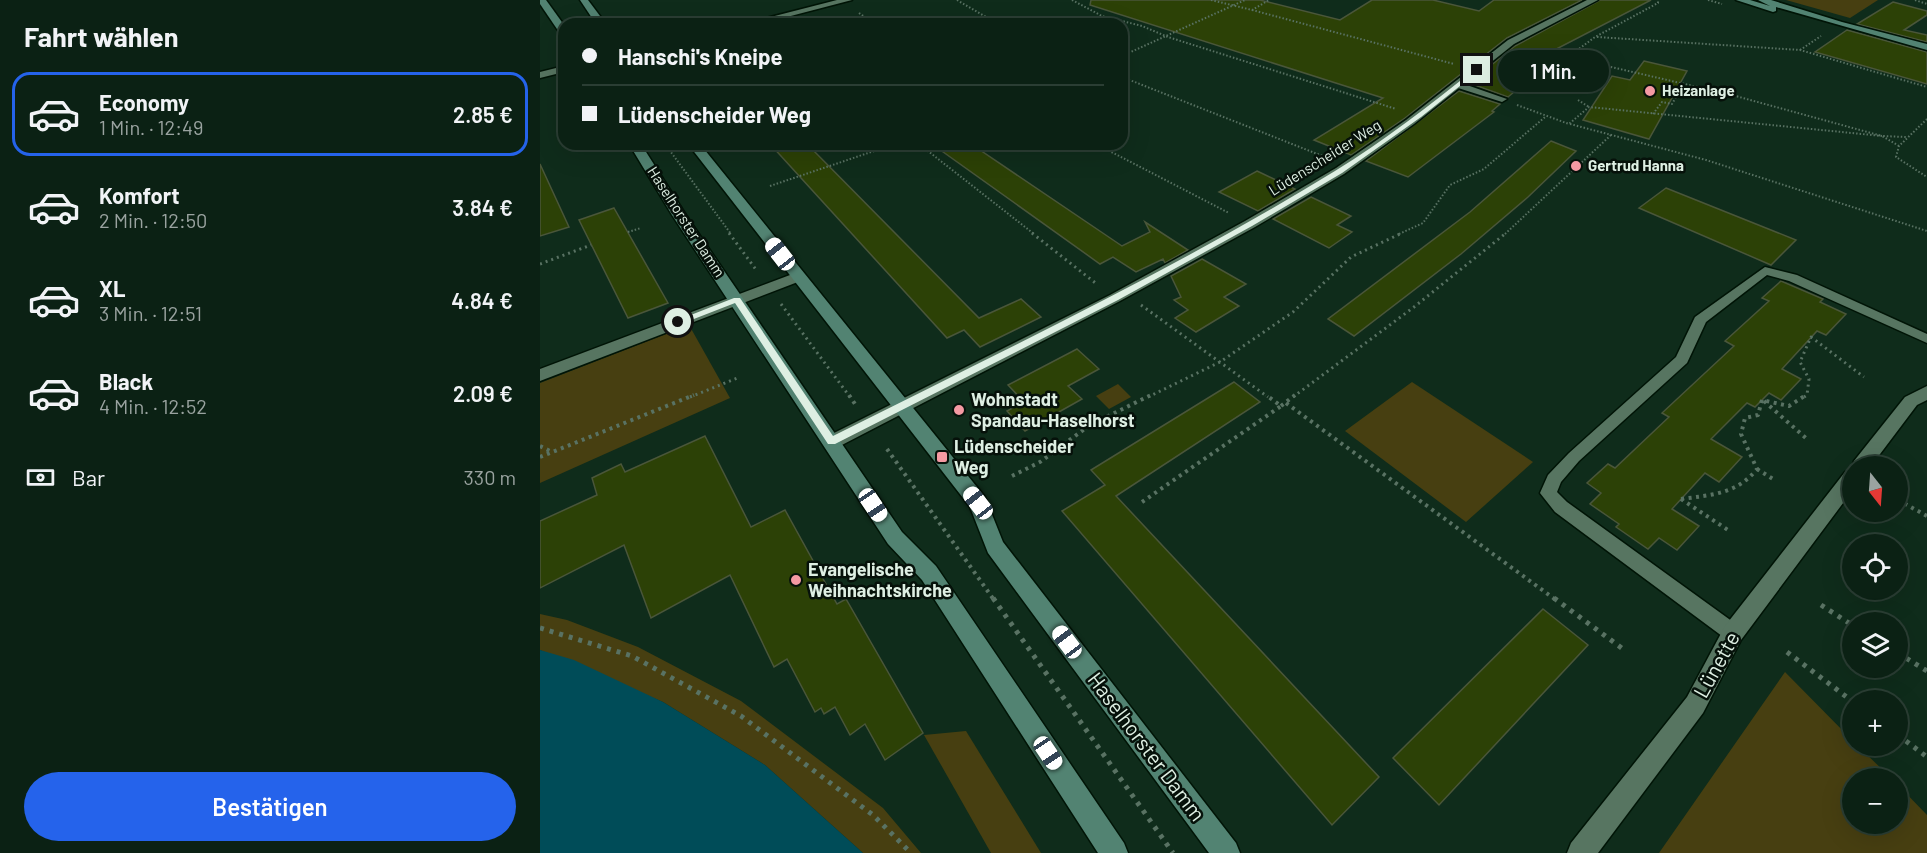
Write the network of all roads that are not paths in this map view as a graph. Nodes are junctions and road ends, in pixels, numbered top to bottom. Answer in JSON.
{"nodes":[{"id":1,"x":542,"y":0,"type":"edge"},
{"id":2,"x":584,"y":0,"type":"edge"},
{"id":3,"x":848,"y":0,"type":"edge"},
{"id":4,"x":1594,"y":0,"type":"edge"},
{"id":5,"x":1740,"y":0,"type":"edge"},
{"id":6,"x":1762,"y":0,"type":"edge"},
{"id":7,"x":597,"y":18,"type":"edge"},
{"id":8,"x":773,"y":18,"type":"edge"},
{"id":9,"x":558,"y":23,"type":"edge"},
{"id":10,"x":1839,"y":24,"type":"junction"},
{"id":11,"x":1927,"y":46,"type":"edge"},
{"id":12,"x":558,"y":70,"type":"edge"},
{"id":13,"x":540,"y":75,"type":"edge"},
{"id":14,"x":1458,"y":85,"type":"junction"},
{"id":15,"x":1502,"y":99,"type":"road end"},
{"id":16,"x":639,"y":150,"type":"edge"},
{"id":17,"x":699,"y":150,"type":"edge"},
{"id":18,"x":798,"y":277,"type":"junction"},
{"id":19,"x":737,"y":300,"type":"junction"},
{"id":20,"x":1927,"y":339,"type":"edge"},
{"id":21,"x":540,"y":375,"type":"edge"},
{"id":22,"x":1927,"y":392,"type":"edge"},
{"id":23,"x":901,"y":407,"type":"junction"},
{"id":24,"x":831,"y":442,"type":"junction"},
{"id":25,"x":1869,"y":456,"type":"edge"},
{"id":26,"x":1842,"y":490,"type":"edge"},
{"id":27,"x":1733,"y":633,"type":"junction"},
{"id":28,"x":1114,"y":853,"type":"edge"},
{"id":29,"x":1226,"y":853,"type":"edge"},
{"id":30,"x":1581,"y":853,"type":"edge"}],
"edges":[{"from":1,"to":9,"type":"street"},
{"from":2,"to":7,"type":"street"},
{"from":3,"to":8,"type":"street"},
{"from":4,"to":14,"type":"street","name":"Lüdenscheider Weg"},
{"from":5,"to":10,"type":"street"},
{"from":6,"to":10,"type":"street"},
{"from":10,"to":11,"type":"street"},
{"from":12,"to":13,"type":"street"},
{"from":14,"to":15,"type":"lane"},
{"from":14,"to":23,"type":"street","name":"Lüdenscheider Weg"},
{"from":16,"to":19,"type":"street","name":"Haselhorster Damm"},
{"from":17,"to":18,"type":"street","name":"Haselhorster Damm"},
{"from":18,"to":19,"type":"street"},
{"from":18,"to":23,"type":"street","name":"Haselhorster Damm"},
{"from":19,"to":21,"type":"street"},
{"from":19,"to":24,"type":"street","name":"Haselhorster Damm"},
{"from":20,"to":27,"type":"lane"},
{"from":22,"to":25,"type":"street"},
{"from":23,"to":24,"type":"street"},
{"from":23,"to":29,"type":"street","name":"Haselhorster Damm"},
{"from":24,"to":28,"type":"street","name":"Haselhorster Damm"},
{"from":26,"to":27,"type":"street","name":"Lünette"},
{"from":27,"to":30,"type":"street","name":"Lünette"}]}
